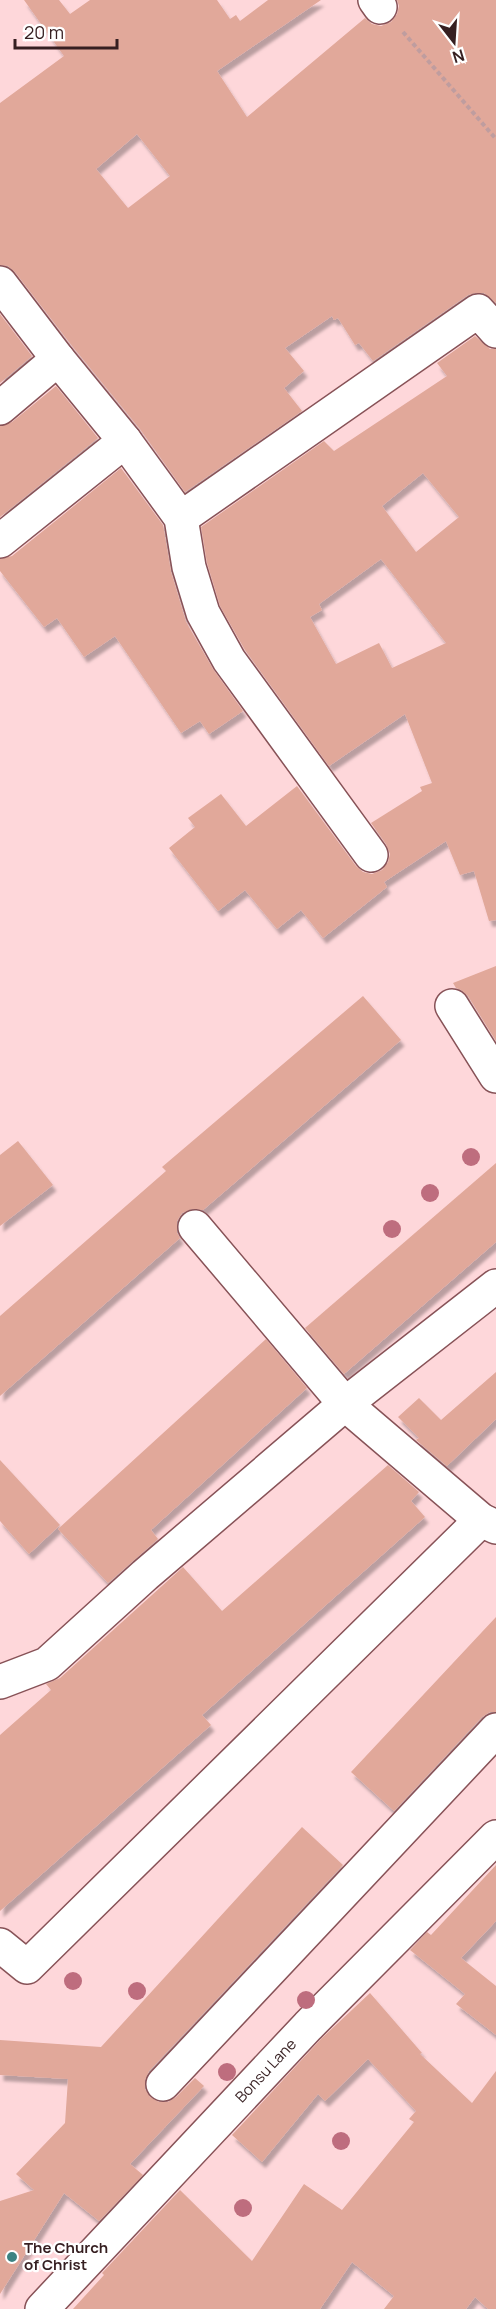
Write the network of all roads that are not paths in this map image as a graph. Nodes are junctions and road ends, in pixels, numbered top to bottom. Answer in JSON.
{"nodes":[{"id":1,"x":0,"y":283,"type":"edge"},
{"id":2,"x":487,"y":321,"type":"edge"},
{"id":3,"x":58,"y":359,"type":"junction"},
{"id":4,"x":0,"y":408,"type":"edge"},
{"id":5,"x":125,"y":441,"type":"junction"},
{"id":6,"x":181,"y":518,"type":"junction"},
{"id":7,"x":0,"y":541,"type":"edge"},
{"id":8,"x":370,"y":855,"type":"dead end"},
{"id":9,"x":452,"y":1006,"type":"dead end"},
{"id":10,"x":496,"y":1076,"type":"edge"},
{"id":11,"x":195,"y":1227,"type":"dead end"},
{"id":12,"x":496,"y":1286,"type":"edge"},
{"id":13,"x":345,"y":1404,"type":"junction"},
{"id":14,"x":488,"y":1523,"type":"edge"},
{"id":15,"x":0,"y":1682,"type":"edge"},
{"id":16,"x":496,"y":1730,"type":"edge"},
{"id":17,"x":496,"y":1837,"type":"edge"},
{"id":18,"x":0,"y":1945,"type":"edge"},
{"id":19,"x":163,"y":2084,"type":"dead end"},
{"id":20,"x":42,"y":2309,"type":"edge"}],
"edges":[{"from":1,"to":3,"type":"street"},
{"from":2,"to":6,"type":"street"},
{"from":3,"to":4,"type":"street"},
{"from":3,"to":5,"type":"street"},
{"from":5,"to":6,"type":"street"},
{"from":5,"to":7,"type":"street"},
{"from":6,"to":8,"type":"street"},
{"from":9,"to":10,"type":"street"},
{"from":11,"to":13,"type":"street"},
{"from":12,"to":13,"type":"street"},
{"from":13,"to":14,"type":"street"},
{"from":13,"to":15,"type":"street"},
{"from":14,"to":18,"type":"street"},
{"from":16,"to":19,"type":"street"},
{"from":17,"to":20,"type":"street","name":"Bonsu Lane"}]}
